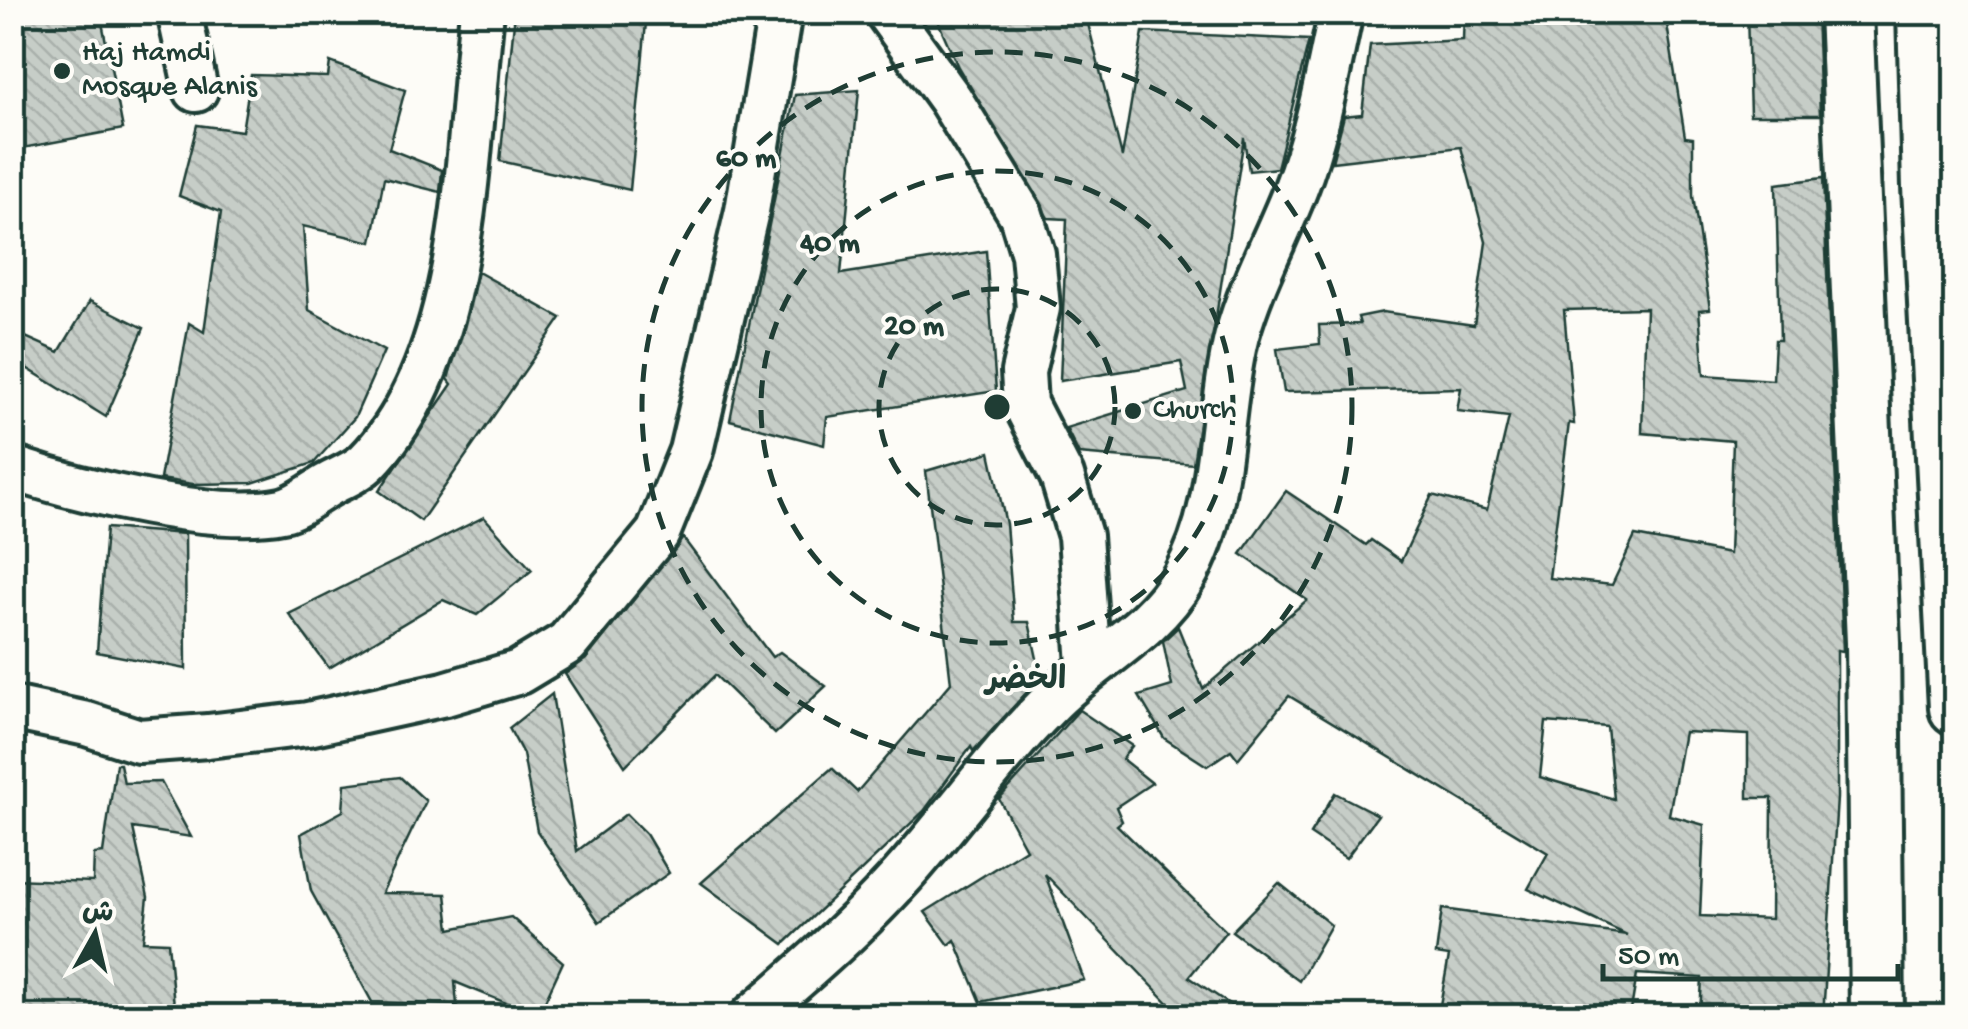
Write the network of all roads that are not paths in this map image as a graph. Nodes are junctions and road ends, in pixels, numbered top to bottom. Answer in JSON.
{"nodes":[{"id":1,"x":179,"y":12,"type":"edge"},
{"id":2,"x":482,"y":12,"type":"edge"},
{"id":3,"x":780,"y":12,"type":"edge"},
{"id":4,"x":887,"y":12,"type":"edge"},
{"id":5,"x":1341,"y":12,"type":"edge"},
{"id":6,"x":1846,"y":12,"type":"edge"},
{"id":7,"x":1924,"y":12,"type":"edge"},
{"id":8,"x":196,"y":90,"type":"dead end"},
{"id":9,"x":12,"y":468,"type":"edge"},
{"id":10,"x":1089,"y":665,"type":"junction"},
{"id":11,"x":12,"y":708,"type":"edge"},
{"id":12,"x":1956,"y":708,"type":"edge"},
{"id":13,"x":753,"y":1016,"type":"edge"},
{"id":14,"x":1877,"y":1016,"type":"edge"}],
"edges":[{"from":1,"to":8,"type":"street"},
{"from":2,"to":9,"type":"street"},
{"from":3,"to":11,"type":"street"},
{"from":4,"to":10,"type":"street"},
{"from":5,"to":10,"type":"street"},
{"from":6,"to":14,"type":"main road"},
{"from":7,"to":12,"type":"main road"},
{"from":10,"to":13,"type":"street"}]}
